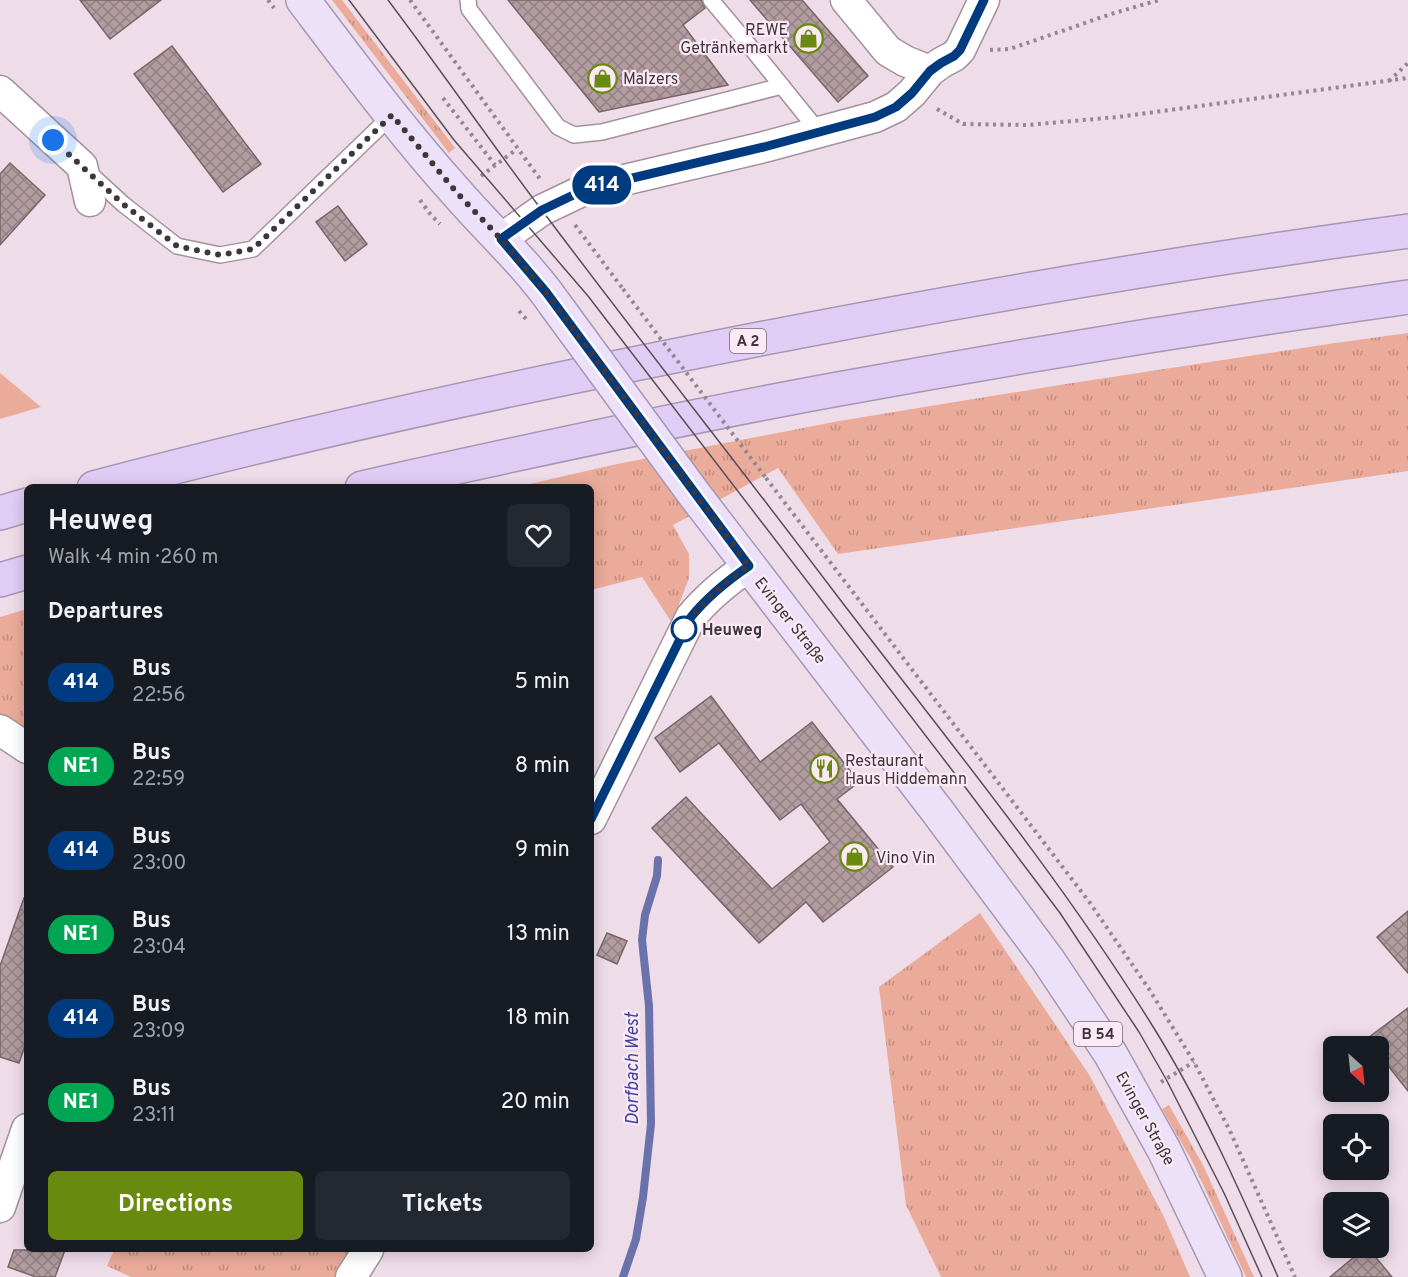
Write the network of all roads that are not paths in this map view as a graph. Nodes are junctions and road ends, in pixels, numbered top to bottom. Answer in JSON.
{"nodes":[{"id":1,"x":303,"y":0,"type":"edge"},
{"id":2,"x":468,"y":0,"type":"edge"},
{"id":3,"x":711,"y":0,"type":"edge"},
{"id":4,"x":846,"y":0,"type":"edge"},
{"id":5,"x":984,"y":0,"type":"edge"},
{"id":6,"x":930,"y":71,"type":"junction"},
{"id":7,"x":782,"y":86,"type":"junction"},
{"id":8,"x":0,"y":91,"type":"edge"},
{"id":9,"x":392,"y":115,"type":"junction"},
{"id":10,"x":819,"y":132,"type":"junction"},
{"id":11,"x":82,"y":166,"type":"junction"},
{"id":12,"x":90,"y":201,"type":"dead end"},
{"id":13,"x":1408,"y":231,"type":"edge"},
{"id":14,"x":501,"y":239,"type":"junction"},
{"id":15,"x":1408,"y":297,"type":"edge"},
{"id":16,"x":109,"y":484,"type":"edge"},
{"id":17,"x":380,"y":484,"type":"edge"},
{"id":18,"x":24,"y":506,"type":"edge"},
{"id":19,"x":0,"y":513,"type":"edge"},
{"id":20,"x":749,"y":566,"type":"junction"},
{"id":21,"x":24,"y":573,"type":"edge"},
{"id":22,"x":0,"y":580,"type":"edge"},
{"id":23,"x":0,"y":730,"type":"edge"},
{"id":24,"x":24,"y":746,"type":"edge"},
{"id":25,"x":594,"y":813,"type":"edge"},
{"id":26,"x":24,"y":1138,"type":"edge"},
{"id":27,"x":0,"y":1207,"type":"edge"},
{"id":28,"x":367,"y":1252,"type":"edge"},
{"id":29,"x":351,"y":1277,"type":"edge"},
{"id":30,"x":1225,"y":1277,"type":"edge"}],
"edges":[{"from":1,"to":9,"type":"main road","name":"Evinger Straße","number":"B 54"},
{"from":2,"to":7,"type":"lane"},
{"from":3,"to":7,"type":"lane"},
{"from":4,"to":6,"type":"street"},
{"from":5,"to":6,"type":"street"},
{"from":6,"to":10,"type":"street"},
{"from":7,"to":10,"type":"lane"},
{"from":8,"to":11,"type":"street"},
{"from":9,"to":11,"type":"lane"},
{"from":9,"to":14,"type":"main road","name":"Evinger Straße","number":"B 54"},
{"from":10,"to":14,"type":"street"},
{"from":11,"to":12,"type":"street"},
{"from":13,"to":16,"type":"highway","number":"A 2"},
{"from":14,"to":20,"type":"main road","name":"Evinger Straße","number":"B 54","bridge":true},
{"from":15,"to":17,"type":"highway"},
{"from":18,"to":19,"type":"highway"},
{"from":20,"to":25,"type":"street"},
{"from":20,"to":30,"type":"main road","name":"Evinger Straße","number":"B 54"},
{"from":21,"to":22,"type":"highway"},
{"from":23,"to":24,"type":"street"},
{"from":26,"to":27,"type":"street"},
{"from":28,"to":29,"type":"street"}]}
